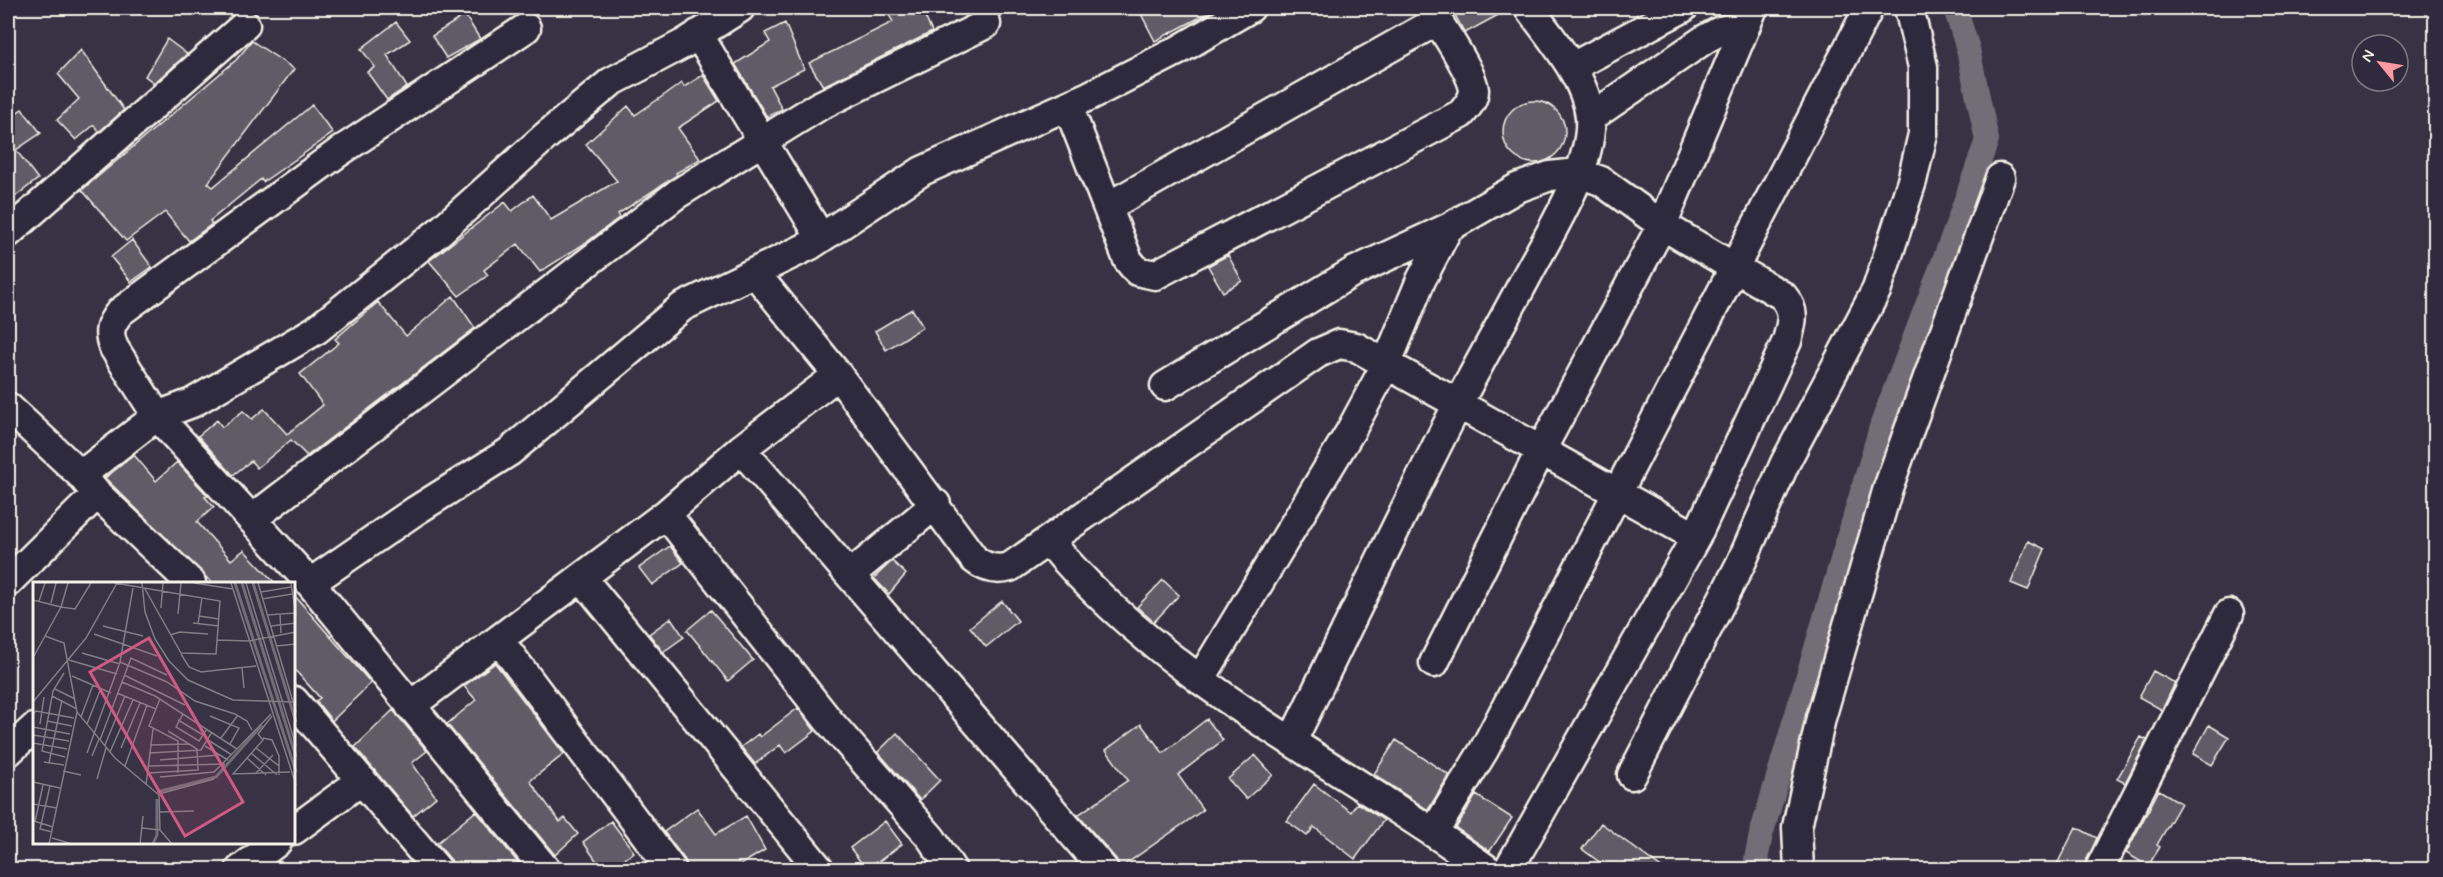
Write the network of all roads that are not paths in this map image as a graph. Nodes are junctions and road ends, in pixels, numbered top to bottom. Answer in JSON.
{"nodes":[{"id":1,"x":740,"y":8,"type":"edge"},
{"id":2,"x":1250,"y":8,"type":"edge"},
{"id":3,"x":1529,"y":8,"type":"edge"},
{"id":4,"x":1683,"y":8,"type":"edge"},
{"id":5,"x":1869,"y":8,"type":"edge"},
{"id":6,"x":1909,"y":8,"type":"edge"},
{"id":7,"x":1434,"y":14,"type":"edge"},
{"id":8,"x":1749,"y":17,"type":"edge"},
{"id":9,"x":986,"y":24,"type":"dead end"},
{"id":10,"x":245,"y":25,"type":"dead end"},
{"id":11,"x":526,"y":28,"type":"dead end"},
{"id":12,"x":698,"y":34,"type":"junction"},
{"id":13,"x":1572,"y":67,"type":"junction"},
{"id":14,"x":1068,"y":106,"type":"junction"},
{"id":15,"x":1590,"y":118,"type":"junction"},
{"id":16,"x":763,"y":141,"type":"junction"},
{"id":17,"x":1579,"y":173,"type":"junction"},
{"id":18,"x":2000,"y":178,"type":"dead end"},
{"id":19,"x":1109,"y":206,"type":"junction"},
{"id":20,"x":1662,"y":225,"type":"junction"},
{"id":21,"x":1448,"y":228,"type":"junction"},
{"id":22,"x":8,"y":233,"type":"edge"},
{"id":23,"x":821,"y":238,"type":"junction"},
{"id":24,"x":1734,"y":267,"type":"junction"},
{"id":25,"x":755,"y":273,"type":"junction"},
{"id":26,"x":1386,"y":365,"type":"junction"},
{"id":27,"x":838,"y":375,"type":"junction"},
{"id":28,"x":1165,"y":386,"type":"dead end"},
{"id":29,"x":1459,"y":403,"type":"junction"},
{"id":30,"x":8,"y":407,"type":"edge"},
{"id":31,"x":157,"y":416,"type":"junction"},
{"id":32,"x":741,"y":449,"type":"junction"},
{"id":33,"x":1540,"y":452,"type":"junction"},
{"id":34,"x":89,"y":484,"type":"junction"},
{"id":35,"x":1618,"y":494,"type":"junction"},
{"id":36,"x":936,"y":504,"type":"junction"},
{"id":37,"x":666,"y":514,"type":"junction"},
{"id":38,"x":252,"y":519,"type":"junction"},
{"id":39,"x":1696,"y":537,"type":"junction"},
{"id":40,"x":1049,"y":541,"type":"junction"},
{"id":41,"x":851,"y":574,"type":"junction"},
{"id":42,"x":582,"y":578,"type":"junction"},
{"id":43,"x":8,"y":582,"type":"edge"},
{"id":44,"x":190,"y":582,"type":"edge"},
{"id":45,"x":310,"y":583,"type":"junction"},
{"id":46,"x":2229,"y":614,"type":"dead end"},
{"id":47,"x":499,"y":640,"type":"junction"},
{"id":48,"x":1434,"y":663,"type":"dead end"},
{"id":49,"x":1200,"y":680,"type":"junction"},
{"id":50,"x":296,"y":703,"type":"edge"},
{"id":51,"x":410,"y":706,"type":"junction"},
{"id":52,"x":33,"y":729,"type":"edge"},
{"id":53,"x":1292,"y":741,"type":"junction"},
{"id":54,"x":8,"y":752,"type":"edge"},
{"id":55,"x":1632,"y":775,"type":"dead end"},
{"id":56,"x":362,"y":780,"type":"junction"},
{"id":57,"x":296,"y":829,"type":"edge"},
{"id":58,"x":1434,"y":832,"type":"junction"},
{"id":59,"x":276,"y":844,"type":"edge"},
{"id":60,"x":248,"y":867,"type":"edge"},
{"id":61,"x":438,"y":870,"type":"edge"},
{"id":62,"x":546,"y":870,"type":"edge"},
{"id":63,"x":672,"y":870,"type":"edge"},
{"id":64,"x":820,"y":870,"type":"edge"},
{"id":65,"x":952,"y":870,"type":"edge"},
{"id":66,"x":1104,"y":870,"type":"edge"},
{"id":67,"x":1488,"y":870,"type":"edge"},
{"id":68,"x":1508,"y":870,"type":"edge"},
{"id":69,"x":1799,"y":870,"type":"edge"},
{"id":70,"x":2099,"y":870,"type":"edge"}],
"edges":[{"from":1,"to":12,"type":"street"},
{"from":2,"to":14,"type":"street"},
{"from":3,"to":13,"type":"street"},
{"from":4,"to":13,"type":"street"},
{"from":5,"to":24,"type":"street"},
{"from":6,"to":55,"type":"street"},
{"from":7,"to":19,"type":"street"},
{"from":7,"to":19,"type":"street"},
{"from":8,"to":15,"type":"street"},
{"from":8,"to":20,"type":"street"},
{"from":9,"to":16,"type":"street"},
{"from":10,"to":22,"type":"street"},
{"from":11,"to":31,"type":"street"},
{"from":12,"to":16,"type":"street"},
{"from":12,"to":31,"type":"street"},
{"from":13,"to":15,"type":"street"},
{"from":14,"to":19,"type":"street"},
{"from":14,"to":23,"type":"street"},
{"from":15,"to":17,"type":"street"},
{"from":16,"to":23,"type":"street"},
{"from":16,"to":38,"type":"street"},
{"from":17,"to":20,"type":"street"},
{"from":17,"to":21,"type":"street"},
{"from":17,"to":29,"type":"street"},
{"from":18,"to":69,"type":"street"},
{"from":20,"to":24,"type":"street"},
{"from":20,"to":33,"type":"street"},
{"from":21,"to":26,"type":"street"},
{"from":21,"to":28,"type":"street"},
{"from":23,"to":25,"type":"street"},
{"from":24,"to":35,"type":"street"},
{"from":24,"to":39,"type":"street"},
{"from":25,"to":27,"type":"street"},
{"from":25,"to":45,"type":"street"},
{"from":26,"to":29,"type":"street"},
{"from":26,"to":40,"type":"street"},
{"from":26,"to":49,"type":"street"},
{"from":27,"to":32,"type":"street"},
{"from":27,"to":36,"type":"street"},
{"from":29,"to":33,"type":"street"},
{"from":29,"to":53,"type":"street"},
{"from":30,"to":34,"type":"street"},
{"from":31,"to":34,"type":"street"},
{"from":31,"to":38,"type":"street"},
{"from":32,"to":37,"type":"street"},
{"from":32,"to":41,"type":"street"},
{"from":33,"to":35,"type":"street"},
{"from":33,"to":48,"type":"street"},
{"from":34,"to":43,"type":"street"},
{"from":34,"to":44,"type":"street"},
{"from":35,"to":39,"type":"street"},
{"from":35,"to":58,"type":"street"},
{"from":36,"to":40,"type":"street"},
{"from":36,"to":41,"type":"street"},
{"from":37,"to":42,"type":"street"},
{"from":37,"to":65,"type":"street"},
{"from":38,"to":45,"type":"street"},
{"from":39,"to":68,"type":"street"},
{"from":40,"to":49,"type":"street"},
{"from":41,"to":66,"type":"street"},
{"from":42,"to":47,"type":"street"},
{"from":42,"to":64,"type":"street"},
{"from":45,"to":51,"type":"street"},
{"from":46,"to":70,"type":"street"},
{"from":47,"to":51,"type":"street"},
{"from":47,"to":63,"type":"street"},
{"from":49,"to":53,"type":"street"},
{"from":50,"to":56,"type":"street"},
{"from":51,"to":62,"type":"street"},
{"from":52,"to":54,"type":"street"},
{"from":53,"to":58,"type":"street"},
{"from":56,"to":57,"type":"street"},
{"from":56,"to":61,"type":"street"},
{"from":58,"to":67,"type":"street"},
{"from":59,"to":60,"type":"street"}]}
